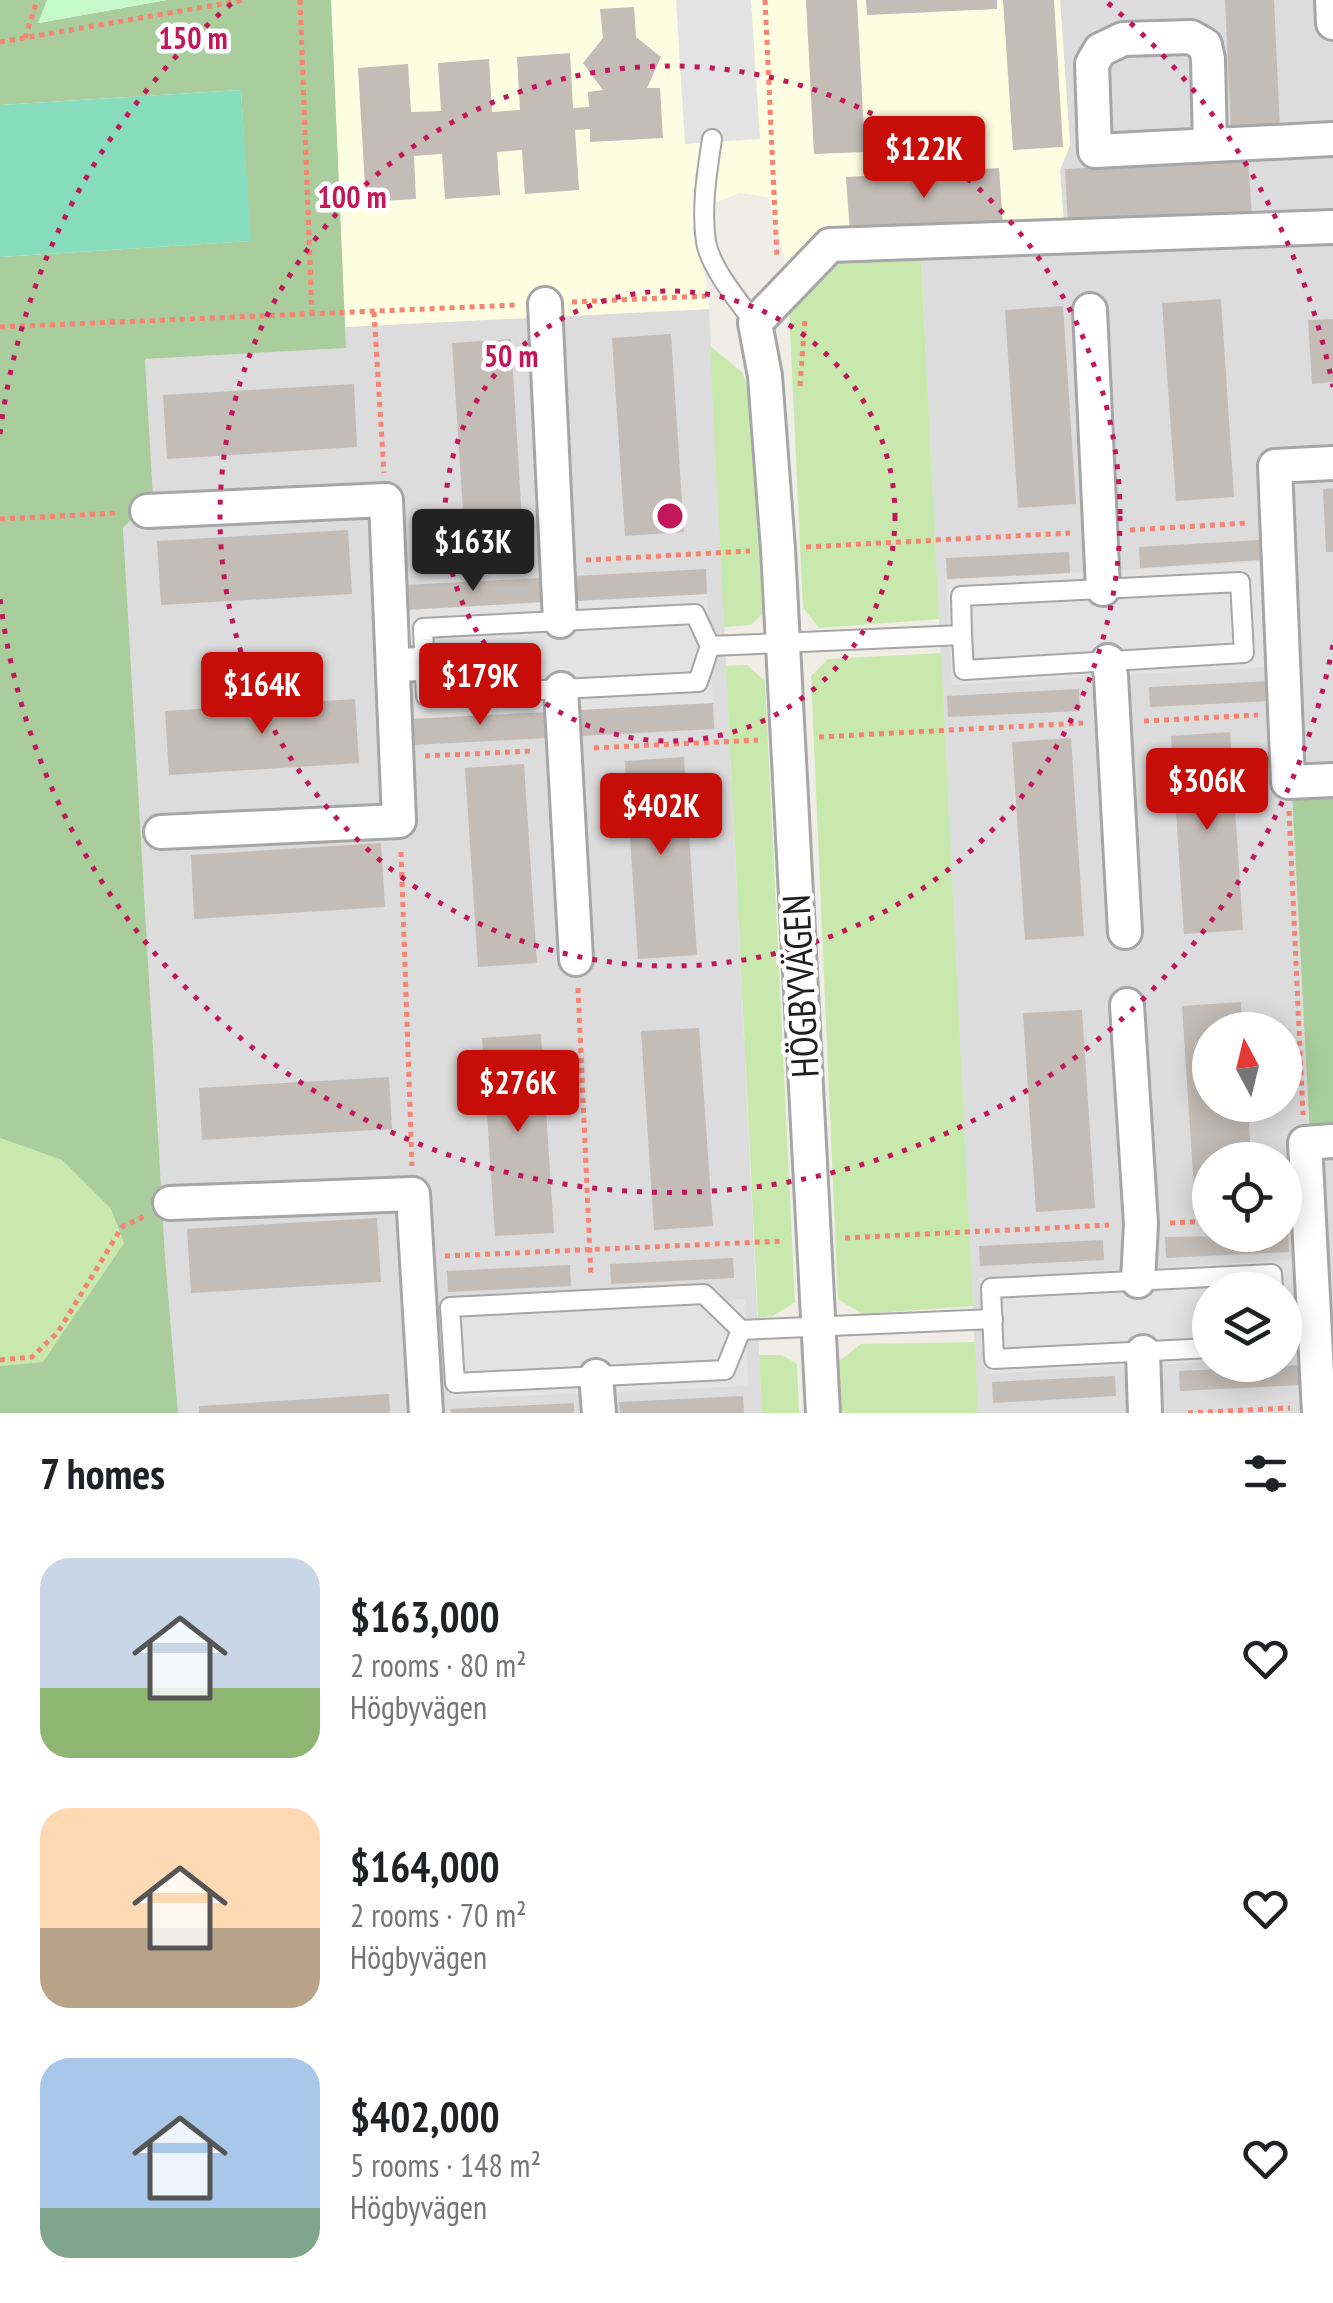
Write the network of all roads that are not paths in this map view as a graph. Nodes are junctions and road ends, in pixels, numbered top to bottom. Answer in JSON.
{"nodes":[{"id":1,"x":1332,"y":0,"type":"edge"},
{"id":2,"x":1333,"y":22,"type":"edge"},
{"id":3,"x":712,"y":138,"type":"dead end"},
{"id":4,"x":1333,"y":139,"type":"edge"},
{"id":5,"x":1210,"y":145,"type":"junction"},
{"id":6,"x":1333,"y":227,"type":"edge"},
{"id":7,"x":545,"y":304,"type":"road end"},
{"id":8,"x":1090,"y":310,"type":"dead end"},
{"id":9,"x":755,"y":323,"type":"junction"},
{"id":10,"x":1333,"y":463,"type":"edge"},
{"id":11,"x":147,"y":511,"type":"road end"},
{"id":12,"x":1103,"y":589,"type":"junction"},
{"id":13,"x":560,"y":621,"type":"junction"},
{"id":14,"x":962,"y":635,"type":"junction"},
{"id":15,"x":782,"y":644,"type":"junction"},
{"id":16,"x":710,"y":646,"type":"junction"},
{"id":17,"x":1108,"y":662,"type":"junction"},
{"id":18,"x":409,"y":665,"type":"junction"},
{"id":19,"x":561,"y":689,"type":"junction"},
{"id":20,"x":1333,"y":780,"type":"edge"},
{"id":21,"x":160,"y":832,"type":"dead end"},
{"id":22,"x":1124,"y":932,"type":"dead end"},
{"id":23,"x":576,"y":959,"type":"road end"},
{"id":24,"x":1127,"y":1004,"type":"dead end"},
{"id":25,"x":1319,"y":1142,"type":"edge"},
{"id":26,"x":170,"y":1204,"type":"road end"},
{"id":27,"x":1192,"y":1278,"type":"edge"},
{"id":28,"x":1138,"y":1280,"type":"junction"},
{"id":29,"x":1302,"y":1296,"type":"edge"},
{"id":30,"x":993,"y":1319,"type":"junction"},
{"id":31,"x":1302,"y":1324,"type":"edge"},
{"id":32,"x":819,"y":1328,"type":"junction"},
{"id":33,"x":741,"y":1330,"type":"junction"},
{"id":34,"x":437,"y":1346,"type":"junction"},
{"id":35,"x":1192,"y":1349,"type":"edge"},
{"id":36,"x":1143,"y":1352,"type":"junction"},
{"id":37,"x":596,"y":1376,"type":"junction"},
{"id":38,"x":1319,"y":1410,"type":"edge"},
{"id":39,"x":426,"y":1413,"type":"edge"},
{"id":40,"x":599,"y":1413,"type":"edge"},
{"id":41,"x":823,"y":1413,"type":"edge"},
{"id":42,"x":1145,"y":1413,"type":"edge"}],
"edges":[{"from":1,"to":2,"type":"street"},
{"from":3,"to":9,"type":"lane"},
{"from":4,"to":5,"type":"street"},
{"from":5,"to":5,"type":"street"},
{"from":6,"to":9,"type":"street"},
{"from":7,"to":13,"type":"street"},
{"from":8,"to":12,"type":"street"},
{"from":9,"to":15,"type":"street","name":"HÖGBYVÄGEN"},
{"from":10,"to":20,"type":"street"},
{"from":11,"to":18,"type":"street"},
{"from":12,"to":14,"type":"lane"},
{"from":12,"to":17,"type":"lane"},
{"from":13,"to":16,"type":"lane"},
{"from":13,"to":18,"type":"lane"},
{"from":14,"to":15,"type":"lane"},
{"from":14,"to":17,"type":"lane"},
{"from":15,"to":16,"type":"lane"},
{"from":15,"to":32,"type":"street","name":"HÖGBYVÄGEN"},
{"from":16,"to":19,"type":"lane"},
{"from":17,"to":22,"type":"street"},
{"from":18,"to":19,"type":"lane"},
{"from":18,"to":21,"type":"street"},
{"from":19,"to":23,"type":"street"},
{"from":24,"to":28,"type":"street"},
{"from":25,"to":29,"type":"street"},
{"from":26,"to":34,"type":"street"},
{"from":27,"to":28,"type":"lane"},
{"from":28,"to":30,"type":"lane"},
{"from":30,"to":32,"type":"lane"},
{"from":30,"to":36,"type":"lane"},
{"from":31,"to":38,"type":"street"},
{"from":32,"to":33,"type":"lane"},
{"from":32,"to":41,"type":"street","name":"HÖGBYVÄGEN"},
{"from":33,"to":34,"type":"lane"},
{"from":33,"to":37,"type":"lane"},
{"from":34,"to":37,"type":"lane"},
{"from":34,"to":39,"type":"street"},
{"from":35,"to":36,"type":"lane"},
{"from":36,"to":42,"type":"street"},
{"from":37,"to":40,"type":"street"}]}
